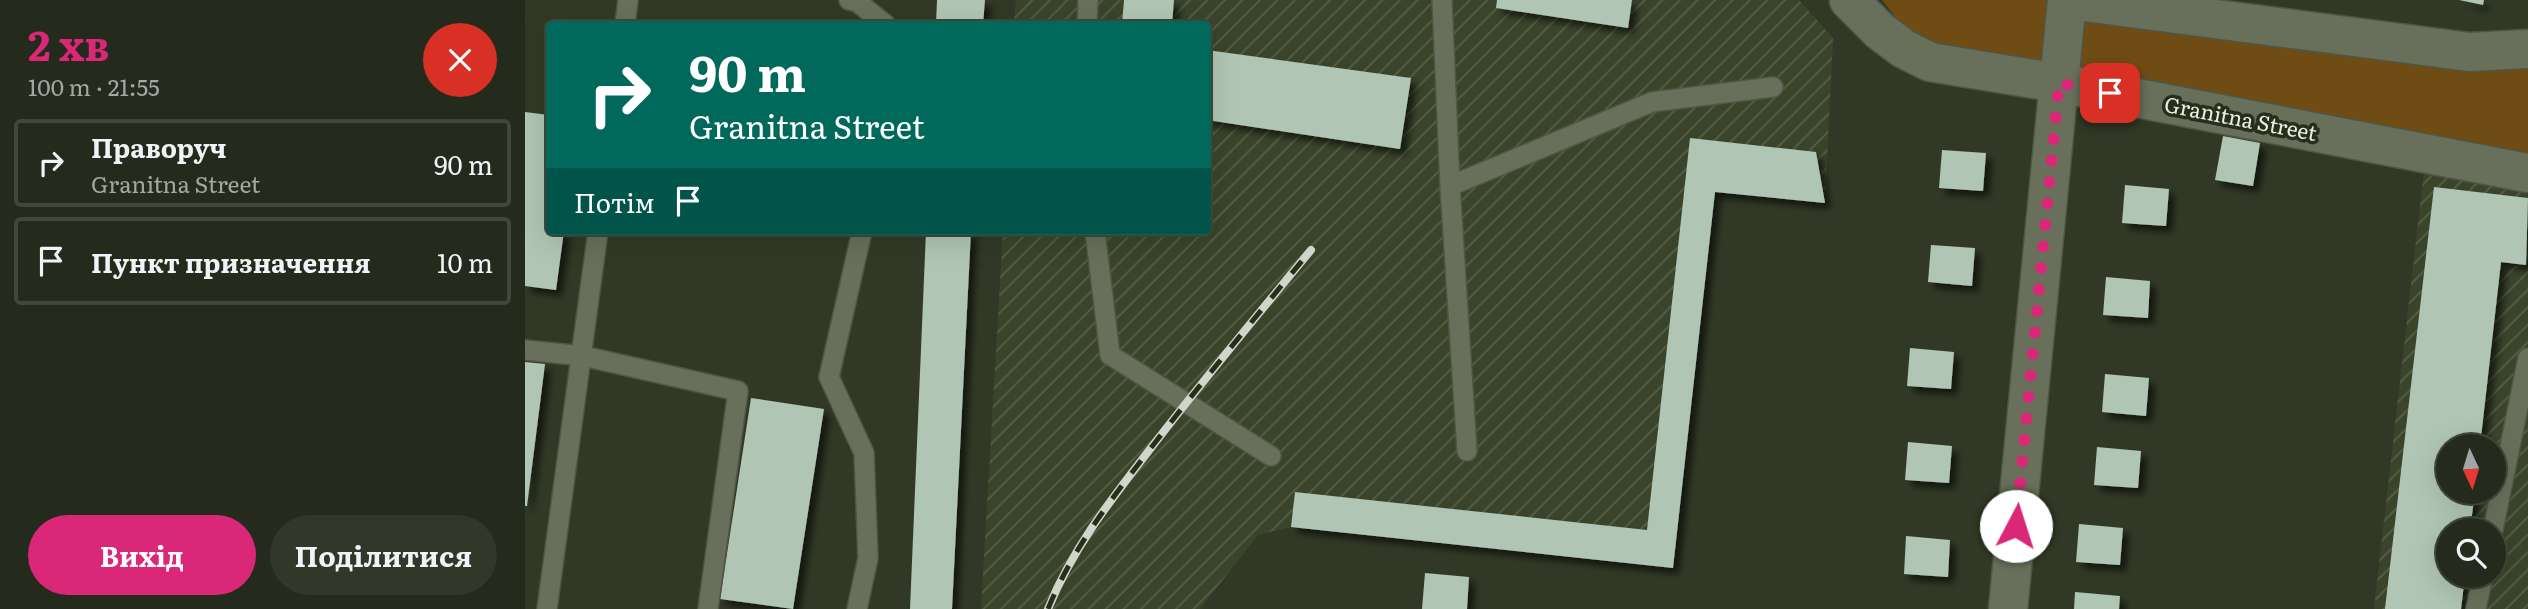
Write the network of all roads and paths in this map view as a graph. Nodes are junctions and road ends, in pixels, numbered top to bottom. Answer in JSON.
{"nodes":[{"id":1,"x":628,"y":0,"type":"edge"},
{"id":2,"x":849,"y":0,"type":"edge"},
{"id":3,"x":1087,"y":0,"type":"edge"},
{"id":4,"x":1442,"y":0,"type":"edge"},
{"id":5,"x":1849,"y":0,"type":"edge"},
{"id":6,"x":2068,"y":0,"type":"edge"},
{"id":7,"x":625,"y":21,"type":"edge"},
{"id":8,"x":881,"y":21,"type":"edge"},
{"id":9,"x":1087,"y":21,"type":"edge"},
{"id":10,"x":2528,"y":49,"type":"edge"},
{"id":11,"x":2059,"y":83,"type":"junction"},
{"id":12,"x":1773,"y":87,"type":"dead end"},
{"id":13,"x":2528,"y":173,"type":"edge"},
{"id":14,"x":1450,"y":187,"type":"junction"},
{"id":15,"x":598,"y":235,"type":"edge"},
{"id":16,"x":861,"y":235,"type":"edge"},
{"id":17,"x":1095,"y":235,"type":"edge"},
{"id":18,"x":525,"y":350,"type":"edge"},
{"id":19,"x":583,"y":356,"type":"junction"},
{"id":20,"x":2528,"y":358,"type":"edge"},
{"id":21,"x":1467,"y":451,"type":"dead end"},
{"id":22,"x":1271,"y":456,"type":"dead end"},
{"id":23,"x":2495,"y":518,"type":"edge"},
{"id":24,"x":2480,"y":588,"type":"edge"},
{"id":25,"x":547,"y":609,"type":"edge"},
{"id":26,"x":708,"y":609,"type":"edge"},
{"id":27,"x":857,"y":609,"type":"edge"},
{"id":28,"x":2008,"y":609,"type":"edge"},
{"id":29,"x":2476,"y":609,"type":"edge"}],
"edges":[{"from":1,"to":7,"type":"lane"},
{"from":2,"to":8,"type":"lane"},
{"from":3,"to":9,"type":"lane"},
{"from":4,"to":14,"type":"lane"},
{"from":5,"to":11,"type":"street","name":"Granitna Street"},
{"from":6,"to":10,"type":"street"},
{"from":6,"to":11,"type":"street"},
{"from":11,"to":13,"type":"street","name":"Granitna Street"},
{"from":11,"to":28,"type":"street"},
{"from":12,"to":14,"type":"lane"},
{"from":14,"to":21,"type":"lane"},
{"from":15,"to":19,"type":"lane"},
{"from":16,"to":27,"type":"lane"},
{"from":17,"to":22,"type":"lane"},
{"from":18,"to":19,"type":"lane"},
{"from":19,"to":25,"type":"lane"},
{"from":19,"to":26,"type":"lane"},
{"from":20,"to":23,"type":"lane"},
{"from":24,"to":29,"type":"lane"}]}
